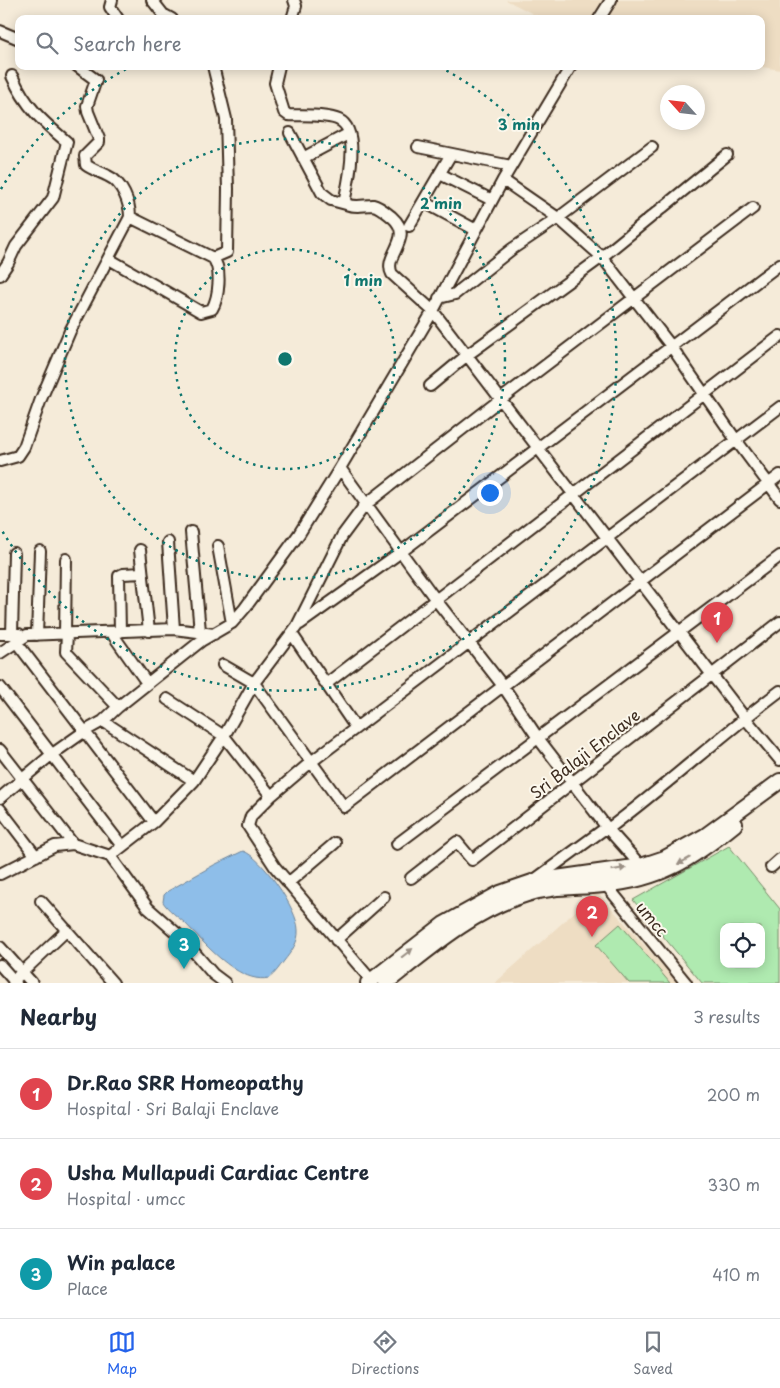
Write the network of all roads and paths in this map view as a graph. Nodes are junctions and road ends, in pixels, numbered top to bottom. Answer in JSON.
{"nodes":[{"id":1,"x":112,"y":0,"type":"edge"},
{"id":2,"x":152,"y":0,"type":"edge"},
{"id":3,"x":294,"y":0,"type":"edge"},
{"id":4,"x":611,"y":0,"type":"edge"},
{"id":5,"x":115,"y":15,"type":"edge"},
{"id":6,"x":165,"y":15,"type":"edge"},
{"id":7,"x":293,"y":15,"type":"edge"},
{"id":8,"x":602,"y":15,"type":"edge"},
{"id":9,"x":0,"y":31,"type":"edge"},
{"id":10,"x":15,"y":37,"type":"edge"},
{"id":11,"x":82,"y":70,"type":"edge"},
{"id":12,"x":214,"y":70,"type":"edge"},
{"id":13,"x":278,"y":70,"type":"edge"},
{"id":14,"x":569,"y":70,"type":"edge"},
{"id":15,"x":12,"y":76,"type":"dead end"},
{"id":16,"x":290,"y":133,"type":"dead end"},
{"id":17,"x":348,"y":134,"type":"junction"},
{"id":18,"x":418,"y":147,"type":"dead end"},
{"id":19,"x":652,"y":147,"type":"dead end"},
{"id":20,"x":451,"y":154,"type":"junction"},
{"id":21,"x":727,"y":155,"type":"dead end"},
{"id":22,"x":303,"y":158,"type":"junction"},
{"id":23,"x":511,"y":166,"type":"junction"},
{"id":24,"x":440,"y":174,"type":"junction"},
{"id":25,"x":502,"y":180,"type":"junction"},
{"id":26,"x":492,"y":200,"type":"junction"},
{"id":27,"x":424,"y":202,"type":"junction"},
{"id":28,"x":346,"y":204,"type":"junction"},
{"id":29,"x":752,"y":208,"type":"dead end"},
{"id":30,"x":130,"y":218,"type":"junction"},
{"id":31,"x":558,"y":218,"type":"junction"},
{"id":32,"x":410,"y":226,"type":"dead end"},
{"id":33,"x":476,"y":230,"type":"junction"},
{"id":34,"x":602,"y":257,"type":"junction"},
{"id":35,"x":213,"y":258,"type":"junction"},
{"id":36,"x":108,"y":259,"type":"junction"},
{"id":37,"x":780,"y":264,"type":"edge"},
{"id":38,"x":0,"y":275,"type":"edge"},
{"id":39,"x":439,"y":298,"type":"junction"},
{"id":40,"x":635,"y":299,"type":"junction"},
{"id":41,"x":433,"y":311,"type":"junction"},
{"id":42,"x":780,"y":336,"type":"edge"},
{"id":43,"x":671,"y":346,"type":"junction"},
{"id":44,"x":466,"y":356,"type":"junction"},
{"id":45,"x":430,"y":386,"type":"dead end"},
{"id":46,"x":704,"y":394,"type":"junction"},
{"id":47,"x":501,"y":399,"type":"junction"},
{"id":48,"x":780,"y":407,"type":"edge"},
{"id":49,"x":736,"y":440,"type":"junction"},
{"id":50,"x":538,"y":447,"type":"junction"},
{"id":51,"x":0,"y":461,"type":"edge"},
{"id":52,"x":340,"y":468,"type":"junction"},
{"id":53,"x":780,"y":475,"type":"edge"},
{"id":54,"x":769,"y":484,"type":"junction"},
{"id":55,"x":573,"y":494,"type":"junction"},
{"id":56,"x":780,"y":499,"type":"edge"},
{"id":57,"x":365,"y":505,"type":"junction"},
{"id":58,"x":190,"y":532,"type":"dead end"},
{"id":59,"x":607,"y":538,"type":"junction"},
{"id":60,"x":168,"y":542,"type":"dead end"},
{"id":61,"x":218,"y":546,"type":"dead end"},
{"id":62,"x":140,"y":550,"type":"dead end"},
{"id":63,"x":40,"y":551,"type":"dead end"},
{"id":64,"x":401,"y":552,"type":"junction"},
{"id":65,"x":14,"y":553,"type":"dead end"},
{"id":66,"x":780,"y":556,"type":"edge"},
{"id":67,"x":66,"y":559,"type":"dead end"},
{"id":68,"x":142,"y":573,"type":"junction"},
{"id":69,"x":640,"y":582,"type":"junction"},
{"id":70,"x":436,"y":600,"type":"junction"},
{"id":71,"x":780,"y":622,"type":"edge"},
{"id":72,"x":232,"y":623,"type":"junction"},
{"id":73,"x":174,"y":629,"type":"junction"},
{"id":74,"x":295,"y":630,"type":"junction"},
{"id":75,"x":149,"y":631,"type":"junction"},
{"id":76,"x":200,"y":631,"type":"junction"},
{"id":77,"x":115,"y":632,"type":"junction"},
{"id":78,"x":679,"y":632,"type":"junction"},
{"id":79,"x":0,"y":634,"type":"edge"},
{"id":80,"x":66,"y":634,"type":"junction"},
{"id":81,"x":214,"y":634,"type":"junction"},
{"id":82,"x":32,"y":635,"type":"junction"},
{"id":83,"x":14,"y":638,"type":"junction"},
{"id":84,"x":468,"y":642,"type":"junction"},
{"id":85,"x":0,"y":653,"type":"edge"},
{"id":86,"x":223,"y":665,"type":"dead end"},
{"id":87,"x":712,"y":675,"type":"junction"},
{"id":88,"x":254,"y":683,"type":"junction"},
{"id":89,"x":148,"y":684,"type":"junction"},
{"id":90,"x":326,"y":684,"type":"junction"},
{"id":91,"x":503,"y":686,"type":"junction"},
{"id":92,"x":0,"y":687,"type":"edge"},
{"id":93,"x":780,"y":691,"type":"edge"},
{"id":94,"x":167,"y":698,"type":"dead end"},
{"id":95,"x":118,"y":707,"type":"junction"},
{"id":96,"x":744,"y":718,"type":"junction"},
{"id":97,"x":103,"y":722,"type":"junction"},
{"id":98,"x":356,"y":728,"type":"junction"},
{"id":99,"x":85,"y":732,"type":"junction"},
{"id":100,"x":224,"y":736,"type":"junction"},
{"id":101,"x":538,"y":738,"type":"junction"},
{"id":102,"x":0,"y":750,"type":"edge"},
{"id":103,"x":51,"y":756,"type":"junction"},
{"id":104,"x":780,"y":760,"type":"edge"},
{"id":105,"x":311,"y":762,"type":"junction"},
{"id":106,"x":22,"y":779,"type":"junction"},
{"id":107,"x":194,"y":781,"type":"junction"},
{"id":108,"x":780,"y":781,"type":"edge"},
{"id":109,"x":573,"y":782,"type":"junction"},
{"id":110,"x":780,"y":791,"type":"edge"},
{"id":111,"x":272,"y":796,"type":"junction"},
{"id":112,"x":0,"y":798,"type":"edge"},
{"id":113,"x":0,"y":809,"type":"edge"},
{"id":114,"x":154,"y":822,"type":"junction"},
{"id":115,"x":608,"y":828,"type":"junction"},
{"id":116,"x":335,"y":843,"type":"dead end"},
{"id":117,"x":73,"y":844,"type":"junction"},
{"id":118,"x":397,"y":844,"type":"dead end"},
{"id":119,"x":122,"y":846,"type":"junction"},
{"id":120,"x":36,"y":856,"type":"junction"},
{"id":121,"x":110,"y":856,"type":"junction"},
{"id":122,"x":780,"y":859,"type":"edge"},
{"id":123,"x":641,"y":866,"type":"junction"},
{"id":124,"x":771,"y":867,"type":"dead end"},
{"id":125,"x":0,"y":874,"type":"edge"},
{"id":126,"x":410,"y":878,"type":"dead end"},
{"id":127,"x":601,"y":879,"type":"junction"},
{"id":128,"x":288,"y":883,"type":"junction"},
{"id":129,"x":530,"y":883,"type":"junction"},
{"id":130,"x":384,"y":897,"type":"dead end"},
{"id":131,"x":41,"y":901,"type":"dead end"},
{"id":132,"x":67,"y":930,"type":"junction"},
{"id":133,"x":336,"y":940,"type":"junction"},
{"id":134,"x":0,"y":947,"type":"edge"},
{"id":135,"x":0,"y":965,"type":"edge"},
{"id":136,"x":23,"y":973,"type":"junction"},
{"id":137,"x":14,"y":982,"type":"edge"},
{"id":138,"x":370,"y":982,"type":"edge"},
{"id":139,"x":32,"y":983,"type":"edge"},
{"id":140,"x":113,"y":983,"type":"edge"},
{"id":141,"x":224,"y":983,"type":"edge"},
{"id":142,"x":386,"y":983,"type":"edge"},
{"id":143,"x":686,"y":983,"type":"edge"}],
"edges":[{"from":1,"to":5,"type":"street"},
{"from":2,"to":6,"type":"street"},
{"from":3,"to":7,"type":"street"},
{"from":4,"to":8,"type":"street"},
{"from":9,"to":10,"type":"street"},
{"from":11,"to":30,"type":"street"},
{"from":12,"to":35,"type":"street"},
{"from":13,"to":17,"type":"street"},
{"from":14,"to":23,"type":"street"},
{"from":15,"to":38,"type":"street"},
{"from":16,"to":22,"type":"street"},
{"from":17,"to":22,"type":"street"},
{"from":17,"to":28,"type":"street"},
{"from":18,"to":20,"type":"street"},
{"from":19,"to":31,"type":"street"},
{"from":20,"to":23,"type":"street"},
{"from":20,"to":24,"type":"street"},
{"from":21,"to":34,"type":"street"},
{"from":22,"to":28,"type":"street"},
{"from":23,"to":25,"type":"street"},
{"from":24,"to":26,"type":"street"},
{"from":24,"to":27,"type":"street"},
{"from":25,"to":26,"type":"street"},
{"from":25,"to":31,"type":"street"},
{"from":26,"to":33,"type":"street"},
{"from":27,"to":32,"type":"street"},
{"from":27,"to":33,"type":"street"},
{"from":28,"to":41,"type":"street"},
{"from":29,"to":40,"type":"street"},
{"from":30,"to":35,"type":"street"},
{"from":30,"to":36,"type":"street"},
{"from":31,"to":34,"type":"street"},
{"from":31,"to":39,"type":"street"},
{"from":33,"to":39,"type":"street"},
{"from":34,"to":40,"type":"street"},
{"from":34,"to":44,"type":"street"},
{"from":35,"to":36,"type":"street"},
{"from":36,"to":51,"type":"street"},
{"from":37,"to":43,"type":"street"},
{"from":39,"to":41,"type":"street"},
{"from":40,"to":43,"type":"street"},
{"from":40,"to":47,"type":"street"},
{"from":41,"to":44,"type":"street"},
{"from":41,"to":52,"type":"street"},
{"from":42,"to":46,"type":"street"},
{"from":43,"to":46,"type":"street"},
{"from":43,"to":50,"type":"street"},
{"from":44,"to":45,"type":"street"},
{"from":44,"to":47,"type":"street"},
{"from":46,"to":49,"type":"street"},
{"from":46,"to":55,"type":"street"},
{"from":47,"to":50,"type":"street"},
{"from":47,"to":57,"type":"street"},
{"from":48,"to":49,"type":"street"},
{"from":49,"to":54,"type":"street"},
{"from":49,"to":59,"type":"street"},
{"from":50,"to":55,"type":"street"},
{"from":50,"to":64,"type":"street"},
{"from":52,"to":57,"type":"street"},
{"from":52,"to":72,"type":"street"},
{"from":53,"to":54,"type":"street"},
{"from":54,"to":56,"type":"street"},
{"from":54,"to":69,"type":"street"},
{"from":55,"to":59,"type":"street"},
{"from":55,"to":70,"type":"street"},
{"from":57,"to":64,"type":"street"},
{"from":57,"to":74,"type":"street"},
{"from":58,"to":76,"type":"street"},
{"from":59,"to":69,"type":"street"},
{"from":59,"to":84,"type":"street"},
{"from":60,"to":73,"type":"street"},
{"from":61,"to":72,"type":"street"},
{"from":62,"to":68,"type":"street"},
{"from":63,"to":82,"type":"street"},
{"from":64,"to":70,"type":"street"},
{"from":64,"to":74,"type":"street"},
{"from":65,"to":83,"type":"street"},
{"from":66,"to":78,"type":"street"},
{"from":67,"to":80,"type":"street"},
{"from":68,"to":75,"type":"street"},
{"from":68,"to":77,"type":"street"},
{"from":69,"to":78,"type":"street"},
{"from":69,"to":91,"type":"street"},
{"from":70,"to":84,"type":"street"},
{"from":70,"to":90,"type":"street"},
{"from":71,"to":87,"type":"street","name":"Sri Balaji Enclave"},
{"from":72,"to":81,"type":"street"},
{"from":73,"to":75,"type":"street"},
{"from":73,"to":76,"type":"street"},
{"from":74,"to":88,"type":"street"},
{"from":74,"to":90,"type":"street"},
{"from":75,"to":77,"type":"street"},
{"from":76,"to":81,"type":"street"},
{"from":77,"to":80,"type":"street"},
{"from":77,"to":89,"type":"street"},
{"from":78,"to":87,"type":"street"},
{"from":78,"to":101,"type":"street"},
{"from":79,"to":83,"type":"street"},
{"from":80,"to":82,"type":"street"},
{"from":80,"to":95,"type":"street"},
{"from":81,"to":89,"type":"street"},
{"from":82,"to":83,"type":"street"},
{"from":83,"to":85,"type":"street"},
{"from":83,"to":99,"type":"street"},
{"from":84,"to":91,"type":"street"},
{"from":84,"to":98,"type":"street"},
{"from":86,"to":88,"type":"street"},
{"from":87,"to":96,"type":"street"},
{"from":87,"to":109,"type":"street","name":"Sri Balaji Enclave"},
{"from":88,"to":100,"type":"street"},
{"from":88,"to":105,"type":"street"},
{"from":89,"to":95,"type":"street"},
{"from":90,"to":98,"type":"street"},
{"from":91,"to":101,"type":"street"},
{"from":91,"to":105,"type":"street"},
{"from":92,"to":103,"type":"street"},
{"from":93,"to":96,"type":"street"},
{"from":94,"to":100,"type":"street"},
{"from":95,"to":97,"type":"street"},
{"from":96,"to":104,"type":"street"},
{"from":96,"to":115,"type":"street"},
{"from":97,"to":99,"type":"street"},
{"from":97,"to":107,"type":"street"},
{"from":98,"to":105,"type":"street"},
{"from":99,"to":103,"type":"street"},
{"from":99,"to":114,"type":"street"},
{"from":100,"to":107,"type":"street"},
{"from":100,"to":111,"type":"street"},
{"from":101,"to":109,"type":"street"},
{"from":101,"to":118,"type":"street"},
{"from":102,"to":106,"type":"street"},
{"from":103,"to":106,"type":"street"},
{"from":103,"to":119,"type":"street"},
{"from":105,"to":111,"type":"street"},
{"from":106,"to":112,"type":"street"},
{"from":106,"to":117,"type":"street"},
{"from":107,"to":114,"type":"street"},
{"from":108,"to":123,"type":"main road"},
{"from":109,"to":115,"type":"street"},
{"from":109,"to":126,"type":"street","name":"Sri Balaji Enclave"},
{"from":110,"to":127,"type":"main road","one_way":true},
{"from":111,"to":128,"type":"street"},
{"from":113,"to":120,"type":"street"},
{"from":114,"to":119,"type":"street"},
{"from":115,"to":123,"type":"street"},
{"from":115,"to":129,"type":"street"},
{"from":116,"to":128,"type":"street"},
{"from":117,"to":120,"type":"street"},
{"from":117,"to":121,"type":"street"},
{"from":119,"to":121,"type":"street"},
{"from":120,"to":125,"type":"street"},
{"from":121,"to":141,"type":"street"},
{"from":122,"to":124,"type":"street"},
{"from":127,"to":123,"type":"main road","one_way":true},
{"from":127,"to":129,"type":"main road"},
{"from":127,"to":142,"type":"main road"},
{"from":127,"to":143,"type":"street","name":"umcc"},
{"from":128,"to":133,"type":"street"},
{"from":138,"to":129,"type":"main road","one_way":true},
{"from":130,"to":133,"type":"street"},
{"from":131,"to":132,"type":"street"},
{"from":132,"to":136,"type":"street"},
{"from":132,"to":140,"type":"street"},
{"from":133,"to":138,"type":"street"},
{"from":134,"to":136,"type":"street"},
{"from":135,"to":137,"type":"street"},
{"from":136,"to":137,"type":"street"},
{"from":136,"to":139,"type":"street"}]}
